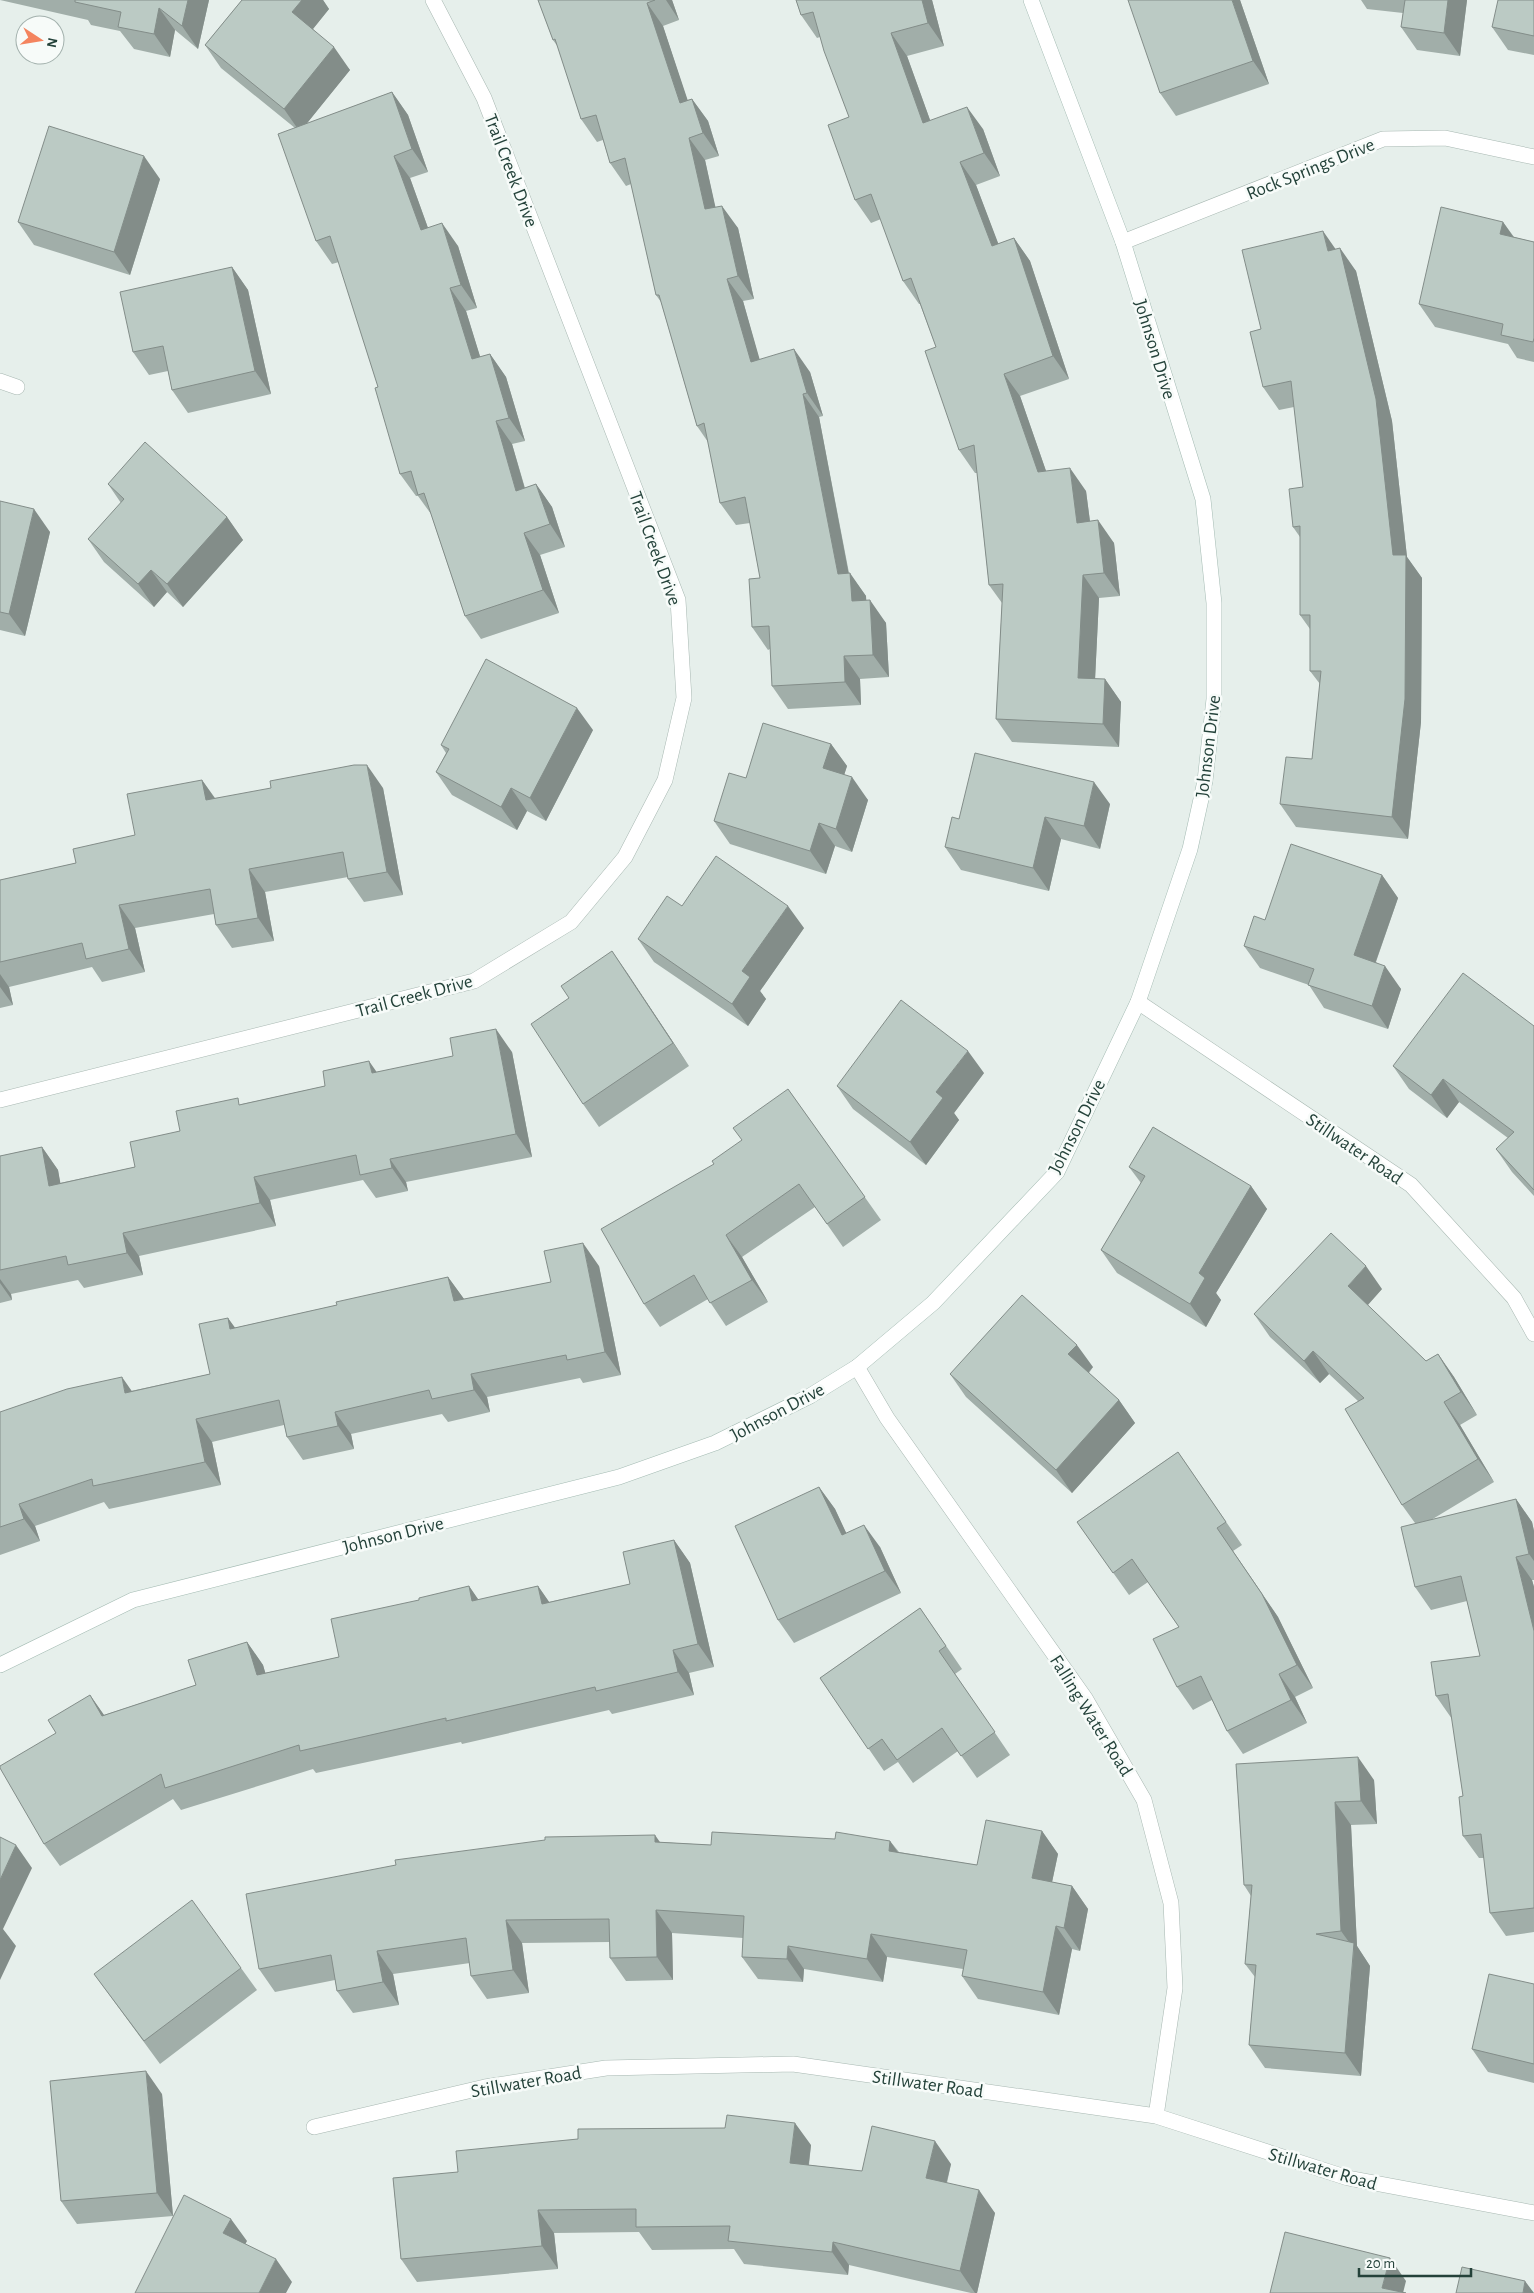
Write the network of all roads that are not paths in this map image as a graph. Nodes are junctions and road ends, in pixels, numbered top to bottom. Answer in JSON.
{"nodes":[{"id":1,"x":433,"y":0,"type":"edge"},
{"id":2,"x":1031,"y":0,"type":"edge"},
{"id":3,"x":1534,"y":157,"type":"edge"},
{"id":4,"x":1123,"y":242,"type":"junction"},
{"id":5,"x":0,"y":380,"type":"edge"},
{"id":6,"x":17,"y":387,"type":"dead end"},
{"id":7,"x":1138,"y":1002,"type":"junction"},
{"id":8,"x":0,"y":1100,"type":"edge"},
{"id":9,"x":1534,"y":1334,"type":"edge"},
{"id":10,"x":857,"y":1367,"type":"junction"},
{"id":11,"x":0,"y":1665,"type":"edge"},
{"id":12,"x":1156,"y":2116,"type":"junction"},
{"id":13,"x":314,"y":2127,"type":"dead end"},
{"id":14,"x":1534,"y":2213,"type":"edge"}],
"edges":[{"from":1,"to":8,"type":"street","name":"Trail Creek Drive"},
{"from":2,"to":4,"type":"street","name":"Johnson Drive"},
{"from":3,"to":4,"type":"street","name":"Rock Springs Drive"},
{"from":4,"to":7,"type":"street","name":"Johnson Drive"},
{"from":5,"to":6,"type":"street"},
{"from":7,"to":9,"type":"street","name":"Stillwater Road"},
{"from":7,"to":10,"type":"street","name":"Johnson Drive"},
{"from":10,"to":11,"type":"street","name":"Johnson Drive"},
{"from":10,"to":12,"type":"street","name":"Falling Water Road"},
{"from":12,"to":13,"type":"street","name":"Stillwater Road"},
{"from":12,"to":14,"type":"street","name":"Stillwater Road"}]}
